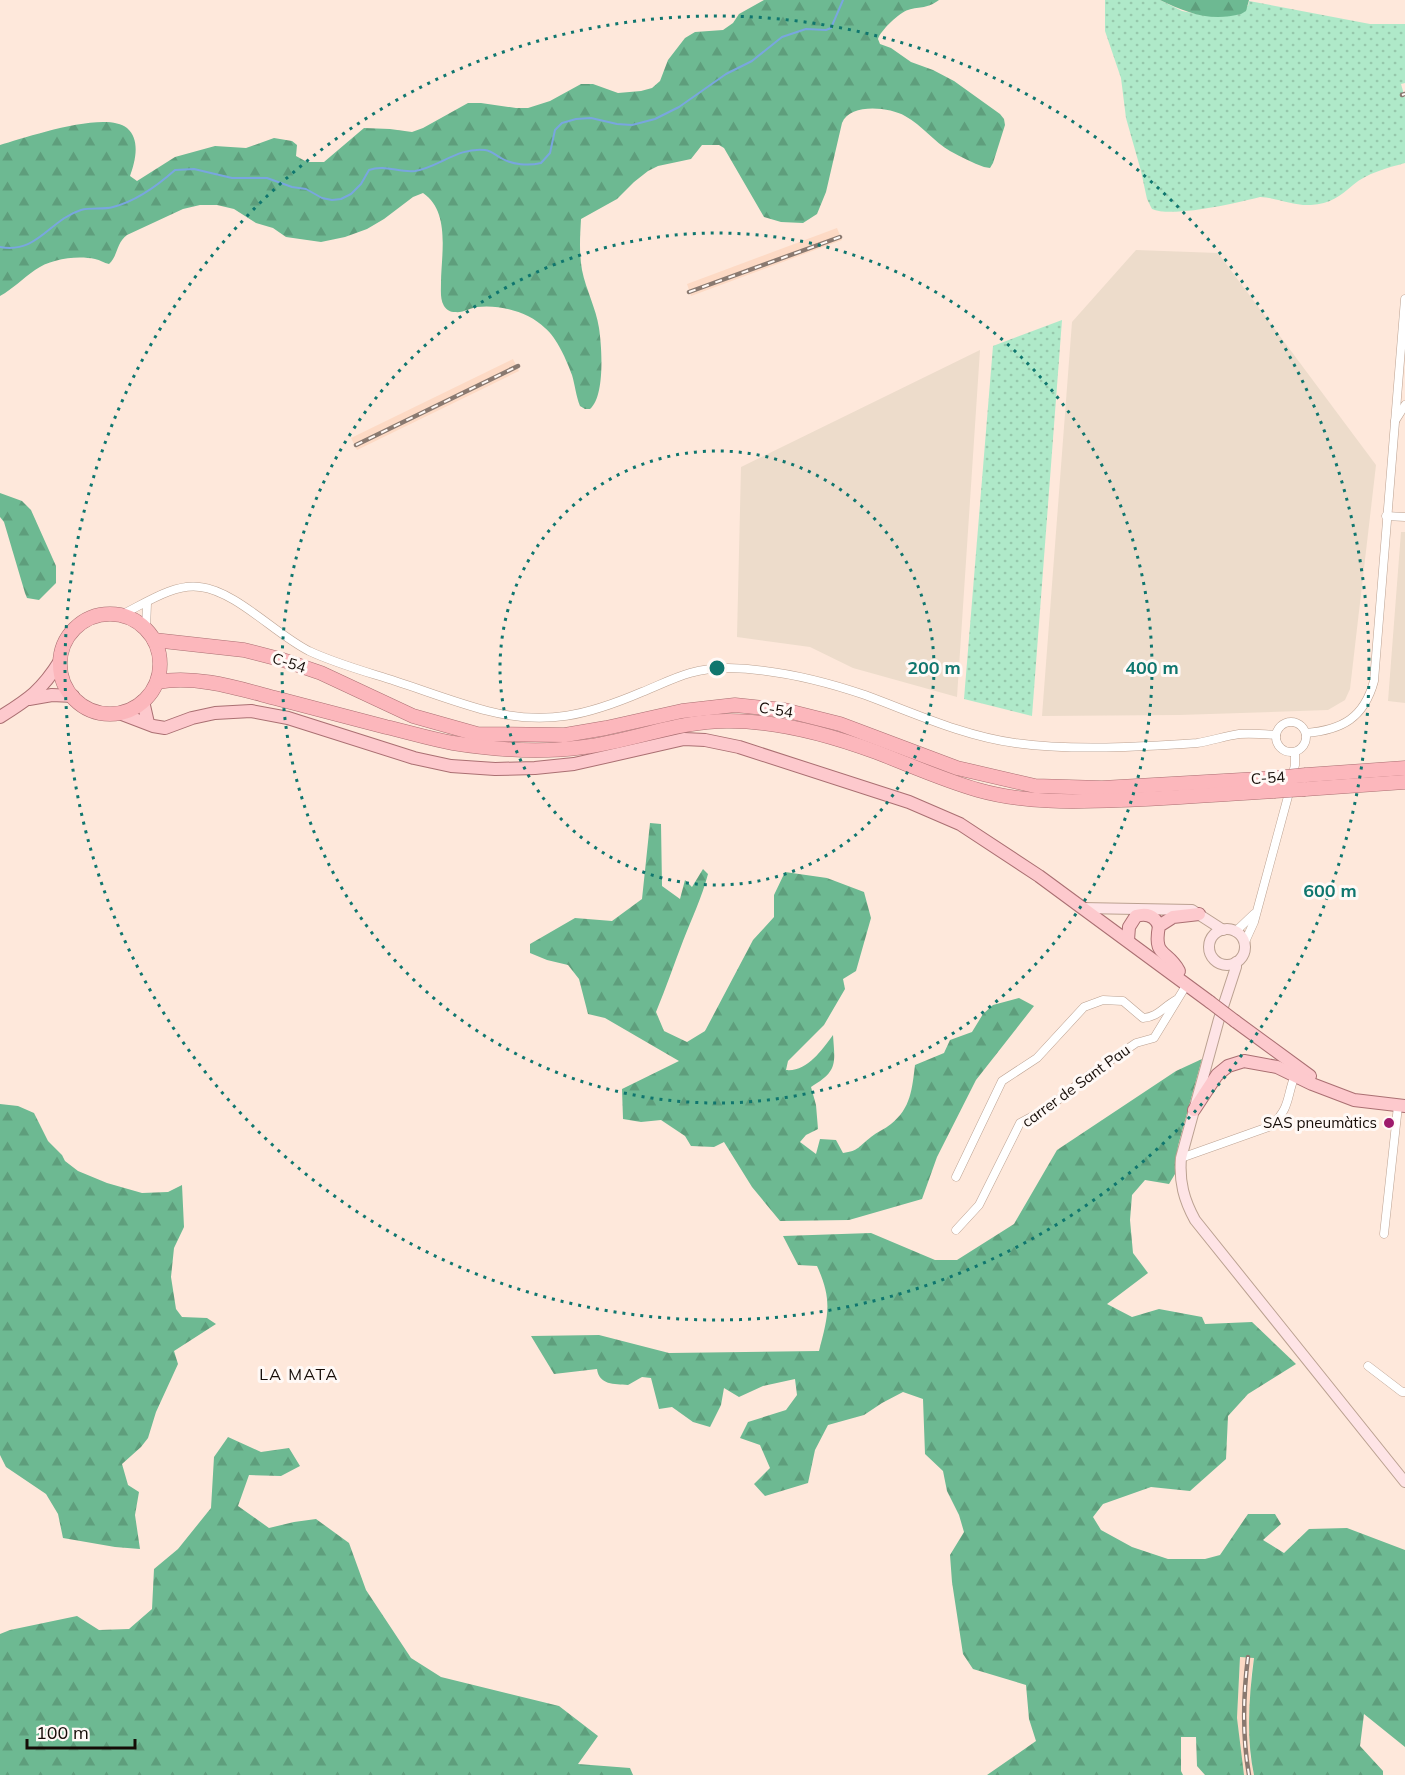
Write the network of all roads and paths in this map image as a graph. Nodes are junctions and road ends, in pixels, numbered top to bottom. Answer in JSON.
{"nodes":[{"id":1,"x":1405,"y":299,"type":"edge"},
{"id":2,"x":1405,"y":405,"type":"edge"},
{"id":3,"x":1395,"y":422,"type":"junction"},
{"id":4,"x":1386,"y":516,"type":"junction"},
{"id":5,"x":1405,"y":517,"type":"edge"},
{"id":6,"x":147,"y":603,"type":"junction"},
{"id":7,"x":122,"y":615,"type":"junction"},
{"id":8,"x":150,"y":634,"type":"junction"},
{"id":9,"x":60,"y":661,"type":"junction"},
{"id":10,"x":157,"y":682,"type":"junction"},
{"id":11,"x":73,"y":696,"type":"junction"},
{"id":12,"x":29,"y":699,"type":"junction"},
{"id":13,"x":143,"y":701,"type":"junction"},
{"id":14,"x":119,"y":713,"type":"junction"},
{"id":15,"x":0,"y":717,"type":"edge"},
{"id":16,"x":148,"y":723,"type":"junction"},
{"id":17,"x":1306,"y":733,"type":"junction"},
{"id":18,"x":1275,"y":735,"type":"junction"},
{"id":19,"x":1295,"y":752,"type":"junction"},
{"id":20,"x":1405,"y":768,"type":"edge"},
{"id":21,"x":1306,"y":782,"type":"junction"},
{"id":22,"x":1405,"y":782,"type":"edge"},
{"id":23,"x":1275,"y":784,"type":"junction"},
{"id":24,"x":1082,"y":908,"type":"junction"},
{"id":25,"x":1255,"y":913,"type":"junction"},
{"id":26,"x":1203,"y":916,"type":"junction"},
{"id":27,"x":1159,"y":926,"type":"junction"},
{"id":28,"x":1229,"y":931,"type":"junction"},
{"id":29,"x":1211,"y":939,"type":"junction"},
{"id":30,"x":1128,"y":940,"type":"junction"},
{"id":31,"x":1244,"y":944,"type":"junction"},
{"id":32,"x":1236,"y":962,"type":"junction"},
{"id":33,"x":1222,"y":964,"type":"junction"},
{"id":34,"x":1185,"y":982,"type":"junction"},
{"id":35,"x":1229,"y":987,"type":"junction"},
{"id":36,"x":1177,"y":1000,"type":"junction"},
{"id":37,"x":1295,"y":1076,"type":"junction"},
{"id":38,"x":1330,"y":1091,"type":"junction"},
{"id":39,"x":1401,"y":1106,"type":"edge"},
{"id":40,"x":1194,"y":1110,"type":"junction"},
{"id":41,"x":1181,"y":1158,"type":"junction"},
{"id":42,"x":956,"y":1177,"type":"dead end"},
{"id":43,"x":956,"y":1230,"type":"dead end"},
{"id":44,"x":1384,"y":1234,"type":"dead end"},
{"id":45,"x":1368,"y":1366,"type":"dead end"},
{"id":46,"x":1405,"y":1392,"type":"edge"},
{"id":47,"x":1405,"y":1482,"type":"edge"}],
"edges":[{"from":1,"to":3,"type":"street"},
{"from":2,"to":3,"type":"street"},
{"from":3,"to":4,"type":"street"},
{"from":4,"to":5,"type":"street"},
{"from":4,"to":17,"type":"street"},
{"from":6,"to":7,"type":"street"},
{"from":6,"to":8,"type":"street"},
{"from":6,"to":18,"type":"street"},
{"from":7,"to":8,"type":"highway"},
{"from":7,"to":9,"type":"highway"},
{"from":8,"to":10,"type":"highway"},
{"from":8,"to":23,"type":"highway","name":"C-54","number":"C-54"},
{"from":9,"to":11,"type":"highway"},
{"from":9,"to":12,"type":"main road"},
{"from":10,"to":13,"type":"highway"},
{"from":10,"to":23,"type":"highway","name":"C-54","number":"C-54"},
{"from":11,"to":12,"type":"main road"},
{"from":11,"to":14,"type":"highway"},
{"from":12,"to":15,"type":"main road"},
{"from":13,"to":14,"type":"highway"},
{"from":13,"to":16,"type":"main road"},
{"from":14,"to":16,"type":"main road"},
{"from":16,"to":24,"type":"main road"},
{"from":17,"to":18,"type":"street"},
{"from":17,"to":19,"type":"street"},
{"from":18,"to":19,"type":"street"},
{"from":19,"to":25,"type":"street"},
{"from":20,"to":21,"type":"highway","name":"C-54","number":"C-54"},
{"from":21,"to":22,"type":"highway","number":"C-54"},
{"from":21,"to":23,"type":"highway","name":"C-54","number":"C-54","bridge":true},
{"from":24,"to":26,"type":"main road"},
{"from":24,"to":30,"type":"main road"},
{"from":25,"to":28,"type":"street"},
{"from":25,"to":31,"type":"street"},
{"from":26,"to":27,"type":"main road"},
{"from":26,"to":28,"type":"main road"},
{"from":26,"to":29,"type":"main road"},
{"from":27,"to":30,"type":"main road"},
{"from":27,"to":34,"type":"main road"},
{"from":28,"to":29,"type":"main road"},
{"from":28,"to":31,"type":"main road"},
{"from":29,"to":33,"type":"main road"},
{"from":30,"to":34,"type":"main road"},
{"from":31,"to":32,"type":"main road"},
{"from":32,"to":33,"type":"main road"},
{"from":32,"to":35,"type":"main road"},
{"from":33,"to":35,"type":"main road"},
{"from":34,"to":36,"type":"street","name":"carrer de Sant Pau"},
{"from":34,"to":38,"type":"main road","bridge":true},
{"from":35,"to":40,"type":"main road"},
{"from":36,"to":42,"type":"street"},
{"from":36,"to":43,"type":"street","name":"carrer de Sant Pau"},
{"from":37,"to":38,"type":"main road"},
{"from":37,"to":40,"type":"main road"},
{"from":37,"to":41,"type":"street"},
{"from":38,"to":39,"type":"main road"},
{"from":39,"to":44,"type":"street"},
{"from":40,"to":41,"type":"main road"},
{"from":41,"to":47,"type":"main road"},
{"from":45,"to":46,"type":"street"}]}
